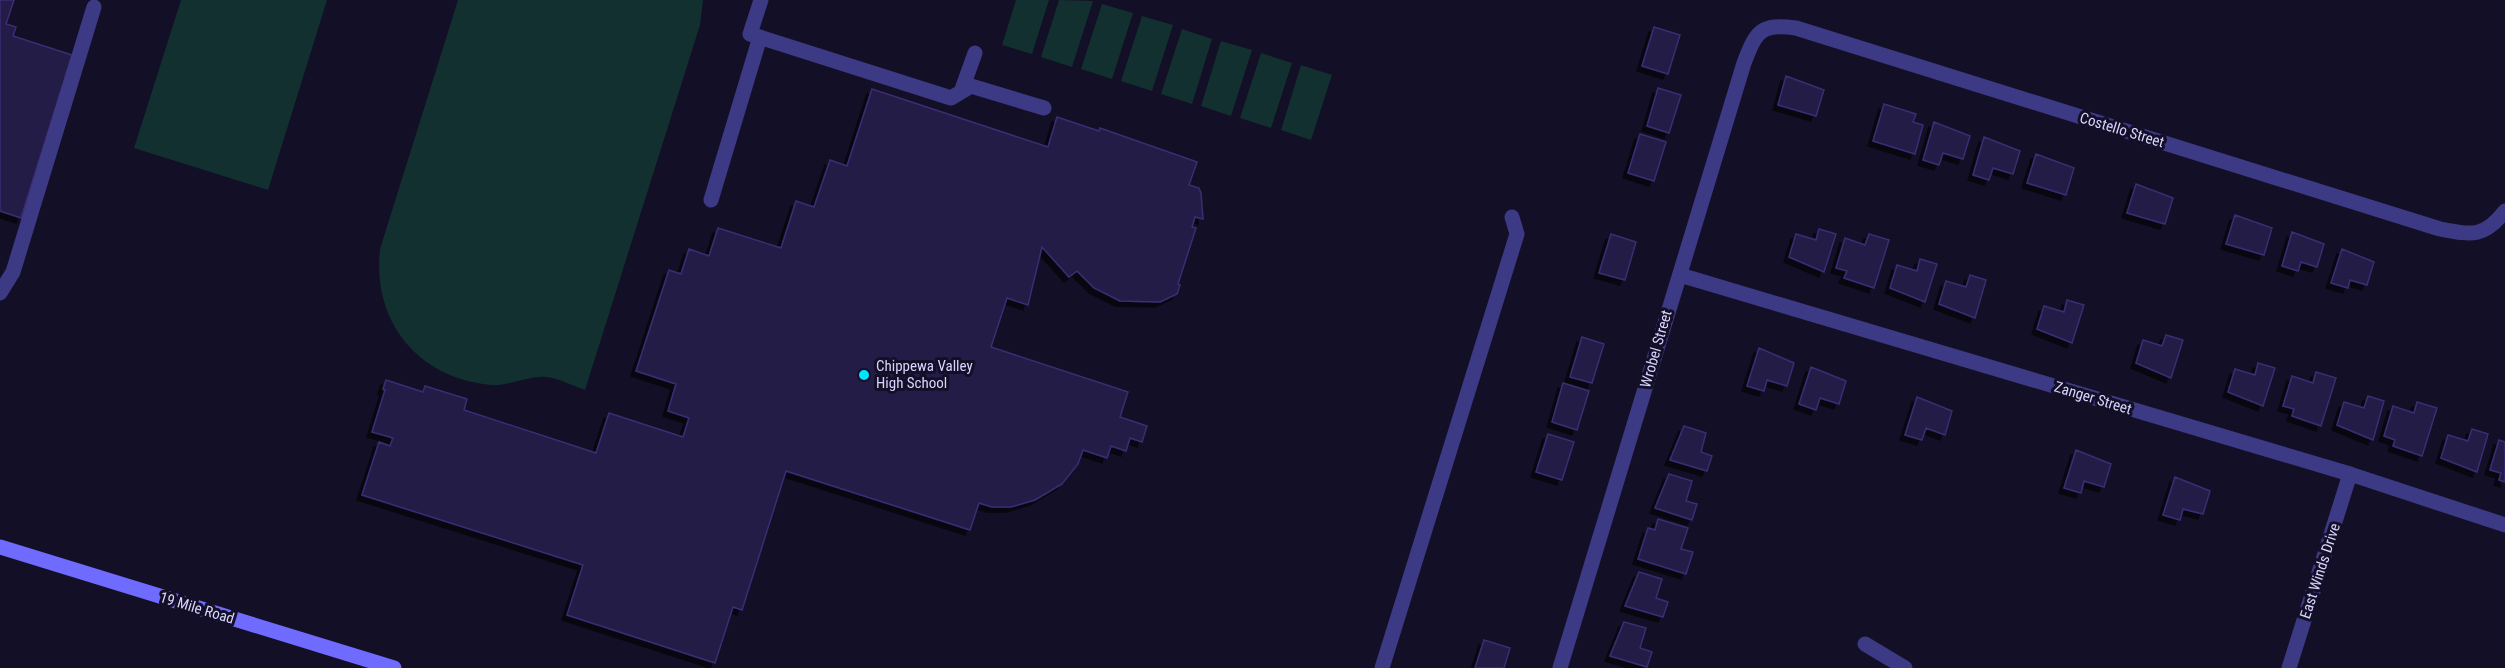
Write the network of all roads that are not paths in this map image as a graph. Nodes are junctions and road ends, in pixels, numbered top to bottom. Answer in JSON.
{"nodes":[{"id":1,"x":760,"y":0,"type":"edge"},
{"id":2,"x":94,"y":7,"type":"dead end"},
{"id":3,"x":1759,"y":32,"type":"joint"},
{"id":4,"x":760,"y":37,"type":"junction"},
{"id":5,"x":975,"y":52,"type":"dead end"},
{"id":6,"x":961,"y":92,"type":"junction"},
{"id":7,"x":1044,"y":108,"type":"dead end"},
{"id":8,"x":711,"y":201,"type":"dead end"},
{"id":9,"x":2505,"y":211,"type":"edge"},
{"id":10,"x":1512,"y":217,"type":"dead end"},
{"id":11,"x":1680,"y":274,"type":"junction"},
{"id":12,"x":0,"y":293,"type":"edge"},
{"id":13,"x":2350,"y":474,"type":"junction"},
{"id":14,"x":2505,"y":525,"type":"edge"},
{"id":15,"x":0,"y":547,"type":"edge"},
{"id":16,"x":1865,"y":644,"type":"dead end"},
{"id":17,"x":394,"y":668,"type":"edge"},
{"id":18,"x":1382,"y":668,"type":"edge"},
{"id":19,"x":1560,"y":668,"type":"edge"},
{"id":20,"x":1905,"y":668,"type":"edge"},
{"id":21,"x":2289,"y":668,"type":"edge"}],
"edges":[{"from":1,"to":4,"type":"street"},
{"from":2,"to":12,"type":"street"},
{"from":3,"to":9,"type":"street","name":"Costello Street"},
{"from":3,"to":11,"type":"street","name":"Wrobel Street"},
{"from":4,"to":6,"type":"street"},
{"from":4,"to":8,"type":"street"},
{"from":5,"to":6,"type":"street"},
{"from":6,"to":7,"type":"street"},
{"from":10,"to":18,"type":"street"},
{"from":11,"to":13,"type":"street","name":"Zanger Street"},
{"from":11,"to":19,"type":"street","name":"Wrobel Street"},
{"from":13,"to":14,"type":"street","name":"Zanger Street"},
{"from":13,"to":21,"type":"street","name":"East Winds Drive"},
{"from":15,"to":17,"type":"street","name":"19 Mile Road"},
{"from":16,"to":20,"type":"street"}]}
